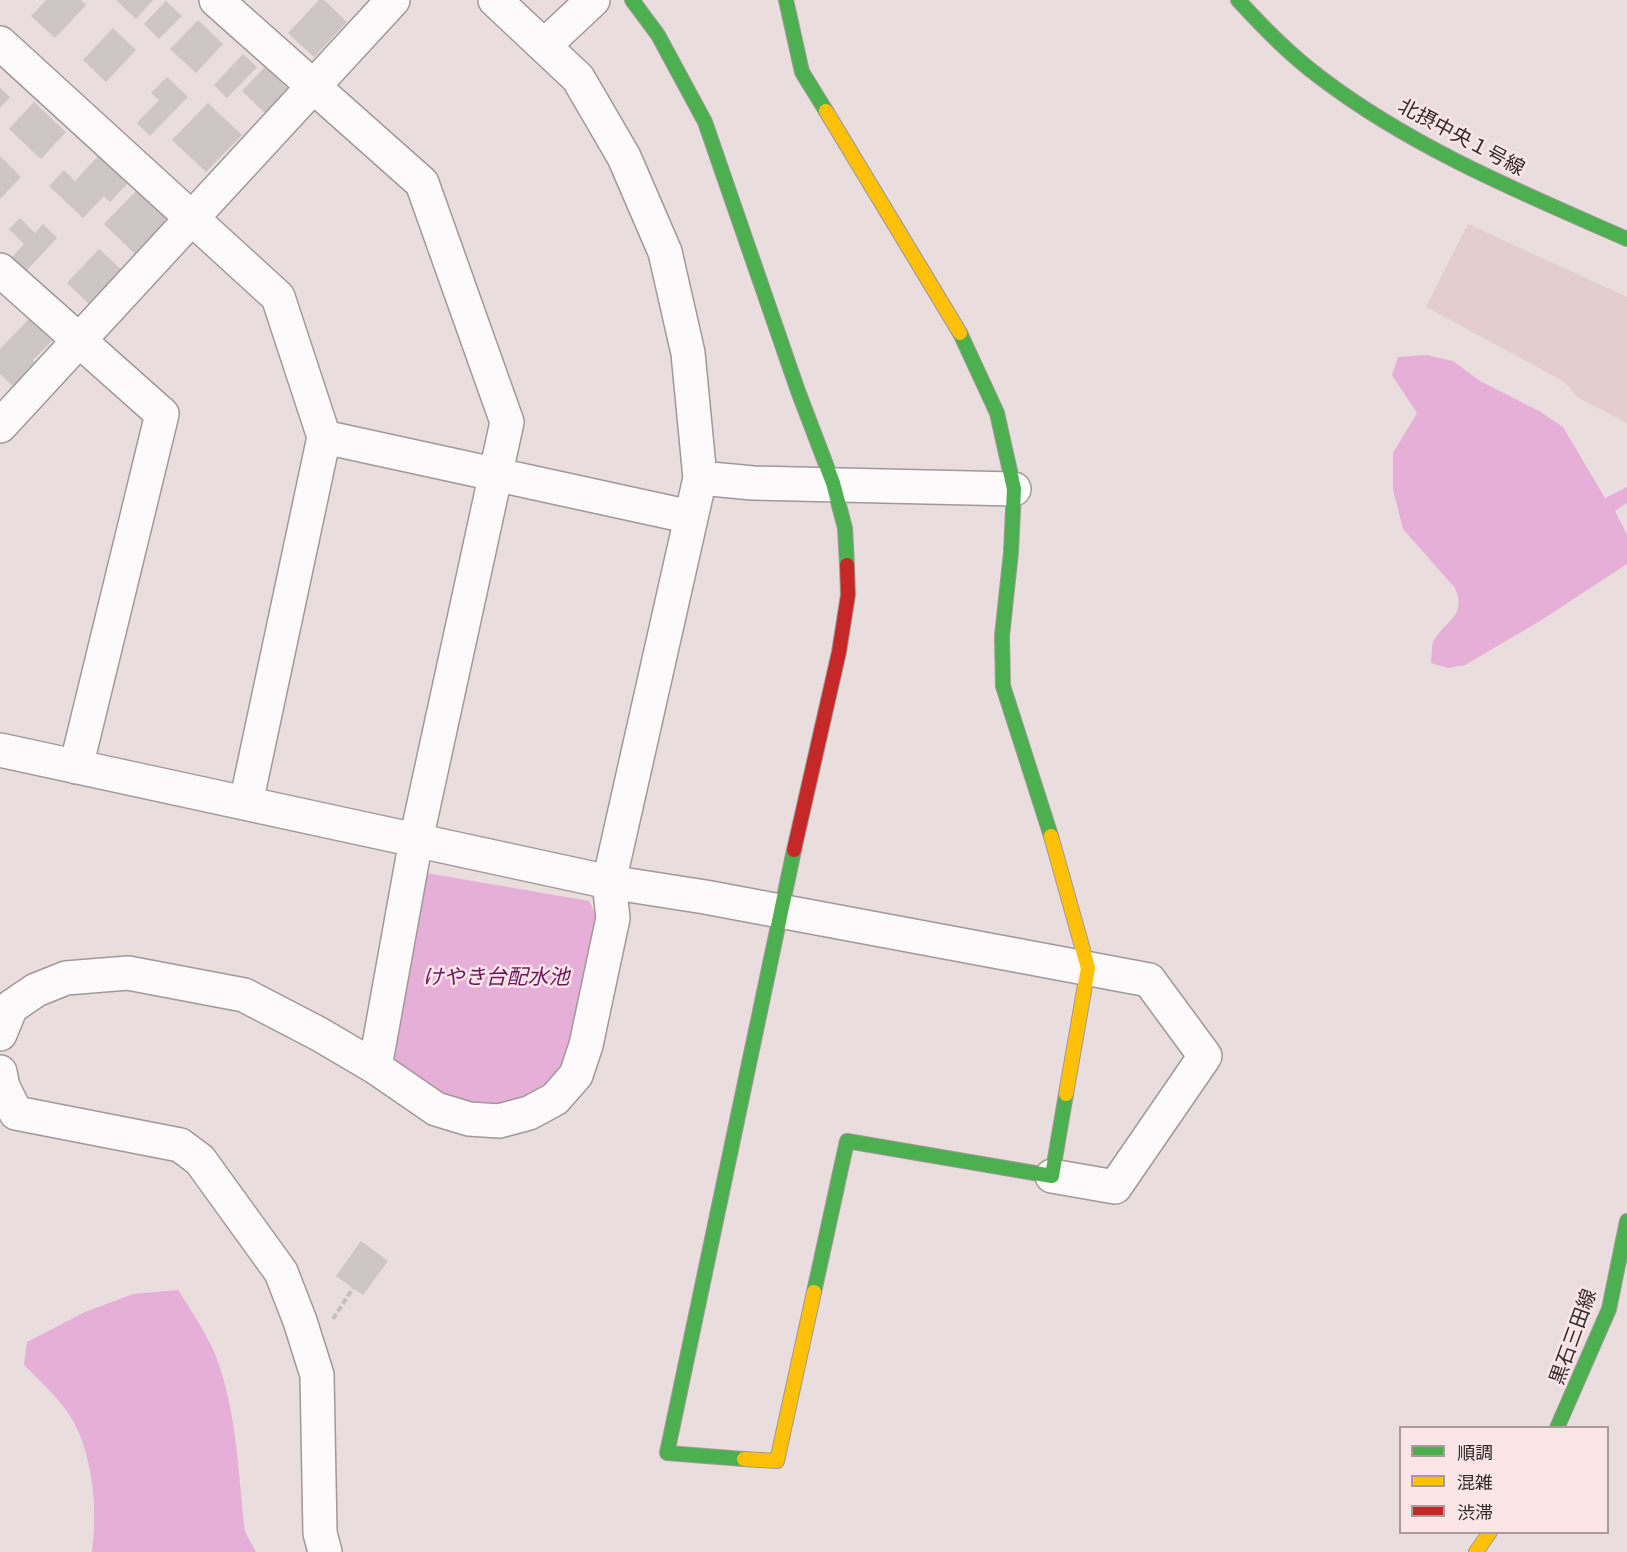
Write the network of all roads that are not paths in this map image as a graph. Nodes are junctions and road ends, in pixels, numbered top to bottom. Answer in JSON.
{"nodes":[{"id":1,"x":216,"y":0,"type":"edge"},
{"id":2,"x":393,"y":0,"type":"edge"},
{"id":3,"x":495,"y":0,"type":"edge"},
{"id":4,"x":593,"y":0,"type":"edge"},
{"id":5,"x":632,"y":0,"type":"edge"},
{"id":6,"x":786,"y":0,"type":"edge"},
{"id":7,"x":1238,"y":0,"type":"edge"},
{"id":8,"x":0,"y":43,"type":"edge"},
{"id":9,"x":544,"y":46,"type":"junction"},
{"id":10,"x":313,"y":87,"type":"junction"},
{"id":11,"x":192,"y":218,"type":"junction"},
{"id":12,"x":1627,"y":239,"type":"edge"},
{"id":13,"x":0,"y":270,"type":"edge"},
{"id":14,"x":79,"y":340,"type":"junction"},
{"id":15,"x":0,"y":426,"type":"edge"},
{"id":16,"x":324,"y":437,"type":"junction"},
{"id":17,"x":496,"y":472,"type":"junction"},
{"id":18,"x":700,"y":478,"type":"junction"},
{"id":19,"x":833,"y":483,"type":"junction"},
{"id":20,"x":1014,"y":489,"type":"junction"},
{"id":21,"x":691,"y":517,"type":"junction"},
{"id":22,"x":0,"y":750,"type":"edge"},
{"id":23,"x":76,"y":767,"type":"junction"},
{"id":24,"x":246,"y":803,"type":"junction"},
{"id":25,"x":416,"y":840,"type":"junction"},
{"id":26,"x":609,"y":882,"type":"junction"},
{"id":27,"x":780,"y":911,"type":"junction"},
{"id":28,"x":1088,"y":968,"type":"junction"},
{"id":29,"x":0,"y":1034,"type":"edge"},
{"id":30,"x":375,"y":1067,"type":"junction"},
{"id":31,"x":0,"y":1072,"type":"edge"},
{"id":32,"x":1052,"y":1176,"type":"junction"},
{"id":33,"x":1627,"y":1221,"type":"edge"},
{"id":34,"x":1558,"y":1426,"type":"edge"},
{"id":35,"x":1489,"y":1534,"type":"edge"},
{"id":36,"x":325,"y":1552,"type":"edge"},
{"id":37,"x":1476,"y":1552,"type":"edge"}],
"edges":[{"from":1,"to":10,"type":"street"},
{"from":2,"to":10,"type":"street"},
{"from":3,"to":9,"type":"street"},
{"from":4,"to":9,"type":"street"},
{"from":5,"to":19,"type":"street"},
{"from":6,"to":20,"type":"street"},
{"from":7,"to":12,"type":"street","name":"北摂中央１号線"},
{"from":8,"to":11,"type":"street"},
{"from":9,"to":18,"type":"street"},
{"from":10,"to":11,"type":"street"},
{"from":10,"to":17,"type":"street"},
{"from":11,"to":14,"type":"street"},
{"from":11,"to":16,"type":"street"},
{"from":13,"to":14,"type":"street"},
{"from":14,"to":15,"type":"street"},
{"from":14,"to":23,"type":"street"},
{"from":16,"to":17,"type":"street"},
{"from":16,"to":24,"type":"street"},
{"from":17,"to":21,"type":"street"},
{"from":17,"to":25,"type":"street"},
{"from":18,"to":19,"type":"street"},
{"from":18,"to":21,"type":"street"},
{"from":19,"to":20,"type":"street"},
{"from":19,"to":27,"type":"street"},
{"from":20,"to":28,"type":"street"},
{"from":21,"to":26,"type":"street"},
{"from":22,"to":23,"type":"street"},
{"from":23,"to":24,"type":"street"},
{"from":24,"to":25,"type":"street"},
{"from":25,"to":26,"type":"street"},
{"from":25,"to":30,"type":"street"},
{"from":26,"to":27,"type":"street"},
{"from":26,"to":30,"type":"street"},
{"from":27,"to":28,"type":"street"},
{"from":27,"to":32,"type":"street"},
{"from":28,"to":32,"type":"street"},
{"from":28,"to":32,"type":"street"},
{"from":29,"to":30,"type":"street"},
{"from":31,"to":36,"type":"street"},
{"from":33,"to":34,"type":"street","name":"黒石三田線"},
{"from":35,"to":37,"type":"street"}]}
